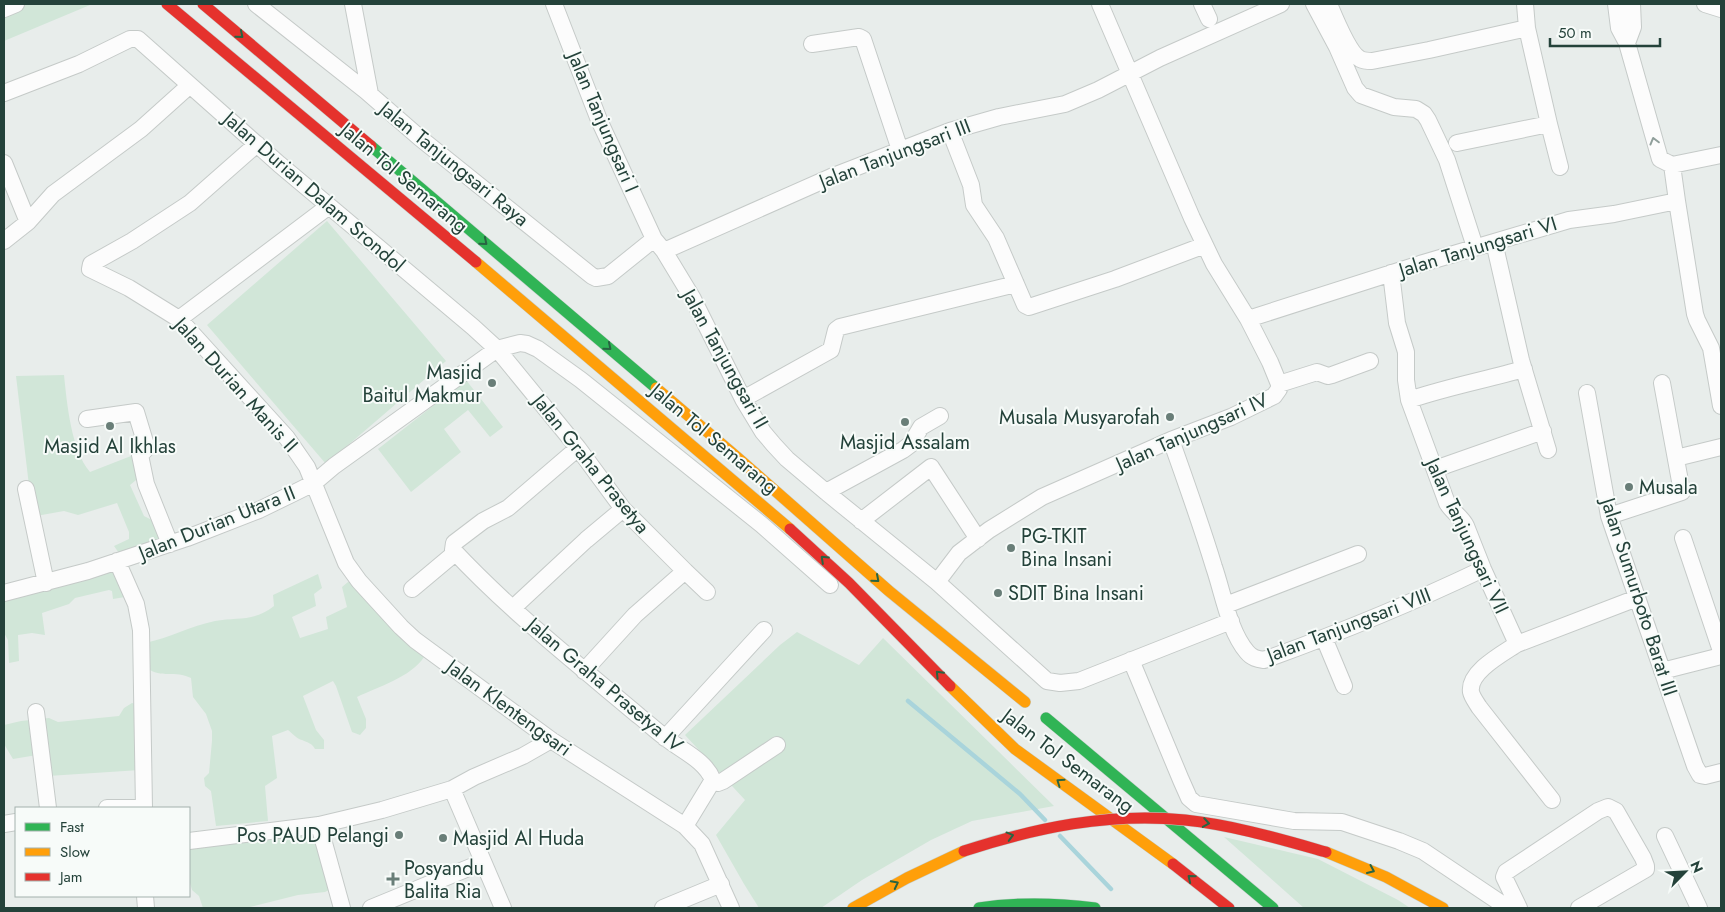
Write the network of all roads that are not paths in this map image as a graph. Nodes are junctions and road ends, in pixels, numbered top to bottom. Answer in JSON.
{"nodes":[{"id":1,"x":16,"y":4,"type":"edge"},
{"id":2,"x":167,"y":4,"type":"edge"},
{"id":3,"x":202,"y":4,"type":"edge"},
{"id":4,"x":256,"y":4,"type":"edge"},
{"id":5,"x":353,"y":4,"type":"edge"},
{"id":6,"x":554,"y":4,"type":"edge"},
{"id":7,"x":1100,"y":4,"type":"edge"},
{"id":8,"x":1202,"y":4,"type":"edge"},
{"id":9,"x":1281,"y":4,"type":"edge"},
{"id":10,"x":1314,"y":4,"type":"edge"},
{"id":11,"x":1329,"y":4,"type":"edge"},
{"id":12,"x":1525,"y":4,"type":"edge"},
{"id":13,"x":1616,"y":4,"type":"edge"},
{"id":14,"x":1632,"y":4,"type":"edge"},
{"id":15,"x":1705,"y":4,"type":"edge"},
{"id":16,"x":4,"y":8,"type":"edge"},
{"id":17,"x":1721,"y":9,"type":"edge"},
{"id":18,"x":1210,"y":19,"type":"dead end"},
{"id":19,"x":1527,"y":28,"type":"junction"},
{"id":20,"x":1627,"y":43,"type":"junction"},
{"id":21,"x":812,"y":44,"type":"dead end"},
{"id":22,"x":1130,"y":72,"type":"junction"},
{"id":23,"x":190,"y":85,"type":"junction"},
{"id":24,"x":4,"y":92,"type":"edge"},
{"id":25,"x":370,"y":94,"type":"junction"},
{"id":26,"x":1549,"y":124,"type":"junction"},
{"id":27,"x":950,"y":131,"type":"junction"},
{"id":28,"x":1457,"y":143,"type":"dead end"},
{"id":29,"x":257,"y":144,"type":"junction"},
{"id":30,"x":900,"y":150,"type":"junction"},
{"id":31,"x":1721,"y":155,"type":"edge"},
{"id":32,"x":4,"y":163,"type":"edge"},
{"id":33,"x":1672,"y":165,"type":"junction"},
{"id":34,"x":1560,"y":167,"type":"dead end"},
{"id":35,"x":1677,"y":201,"type":"junction"},
{"id":36,"x":329,"y":206,"type":"junction"},
{"id":37,"x":28,"y":222,"type":"junction"},
{"id":38,"x":4,"y":241,"type":"edge"},
{"id":39,"x":1494,"y":242,"type":"junction"},
{"id":40,"x":659,"y":245,"type":"junction"},
{"id":41,"x":1205,"y":245,"type":"junction"},
{"id":42,"x":1475,"y":247,"type":"junction"},
{"id":43,"x":1390,"y":273,"type":"junction"},
{"id":44,"x":1016,"y":284,"type":"junction"},
{"id":45,"x":179,"y":319,"type":"junction"},
{"id":46,"x":1248,"y":319,"type":"junction"},
{"id":47,"x":497,"y":349,"type":"junction"},
{"id":48,"x":1370,"y":361,"type":"dead end"},
{"id":49,"x":1524,"y":369,"type":"junction"},
{"id":50,"x":1718,"y":370,"type":"edge"},
{"id":51,"x":1662,"y":383,"type":"dead end"},
{"id":52,"x":1278,"y":384,"type":"junction"},
{"id":53,"x":1587,"y":393,"type":"dead end"},
{"id":54,"x":743,"y":399,"type":"junction"},
{"id":55,"x":1409,"y":400,"type":"junction"},
{"id":56,"x":1721,"y":406,"type":"edge"},
{"id":57,"x":940,"y":416,"type":"dead end"},
{"id":58,"x":87,"y":419,"type":"dead end"},
{"id":59,"x":1543,"y":431,"type":"junction"},
{"id":60,"x":1171,"y":440,"type":"junction"},
{"id":61,"x":1721,"y":447,"type":"edge"},
{"id":62,"x":578,"y":448,"type":"junction"},
{"id":63,"x":1548,"y":450,"type":"dead end"},
{"id":64,"x":1676,"y":458,"type":"junction"},
{"id":65,"x":1435,"y":469,"type":"junction"},
{"id":66,"x":314,"y":482,"type":"junction"},
{"id":67,"x":26,"y":489,"type":"dead end"},
{"id":68,"x":826,"y":492,"type":"junction"},
{"id":69,"x":623,"y":510,"type":"junction"},
{"id":70,"x":1609,"y":516,"type":"junction"},
{"id":71,"x":861,"y":521,"type":"junction"},
{"id":72,"x":978,"y":538,"type":"junction"},
{"id":73,"x":1683,"y":538,"type":"dead end"},
{"id":74,"x":170,"y":544,"type":"junction"},
{"id":75,"x":455,"y":553,"type":"junction"},
{"id":76,"x":1358,"y":554,"type":"dead end"},
{"id":77,"x":117,"y":562,"type":"junction"},
{"id":78,"x":1483,"y":569,"type":"junction"},
{"id":79,"x":683,"y":574,"type":"junction"},
{"id":80,"x":937,"y":582,"type":"junction"},
{"id":81,"x":46,"y":583,"type":"junction"},
{"id":82,"x":830,"y":585,"type":"dead end"},
{"id":83,"x":412,"y":589,"type":"dead end"},
{"id":84,"x":4,"y":592,"type":"edge"},
{"id":85,"x":707,"y":592,"type":"dead end"},
{"id":86,"x":1637,"y":598,"type":"junction"},
{"id":87,"x":1226,"y":605,"type":"junction"},
{"id":88,"x":513,"y":608,"type":"junction"},
{"id":89,"x":1231,"y":621,"type":"junction"},
{"id":90,"x":764,"y":630,"type":"dead end"},
{"id":91,"x":1324,"y":638,"type":"junction"},
{"id":92,"x":1517,"y":644,"type":"junction"},
{"id":93,"x":1721,"y":651,"type":"edge"},
{"id":94,"x":1721,"y":656,"type":"edge"},
{"id":95,"x":1132,"y":660,"type":"junction"},
{"id":96,"x":584,"y":671,"type":"junction"},
{"id":97,"x":1662,"y":671,"type":"junction"},
{"id":98,"x":1344,"y":686,"type":"dead end"},
{"id":99,"x":1025,"y":702,"type":"dead end"},
{"id":100,"x":36,"y":712,"type":"dead end"},
{"id":101,"x":1046,"y":718,"type":"dead end"},
{"id":102,"x":666,"y":738,"type":"junction"},
{"id":103,"x":551,"y":740,"type":"junction"},
{"id":104,"x":777,"y":745,"type":"dead end"},
{"id":105,"x":1721,"y":772,"type":"edge"},
{"id":106,"x":713,"y":780,"type":"junction"},
{"id":107,"x":452,"y":789,"type":"junction"},
{"id":108,"x":1552,"y":800,"type":"dead end"},
{"id":109,"x":48,"y":807,"type":"edge"},
{"id":110,"x":144,"y":807,"type":"edge"},
{"id":111,"x":320,"y":825,"type":"junction"},
{"id":112,"x":685,"y":826,"type":"junction"},
{"id":113,"x":1665,"y":836,"type":"dead end"},
{"id":114,"x":190,"y":841,"type":"edge"},
{"id":115,"x":484,"y":862,"type":"junction"},
{"id":116,"x":721,"y":884,"type":"junction"},
{"id":117,"x":342,"y":908,"type":"edge"},
{"id":118,"x":370,"y":908,"type":"edge"},
{"id":119,"x":503,"y":908,"type":"edge"},
{"id":120,"x":663,"y":908,"type":"edge"},
{"id":121,"x":731,"y":908,"type":"edge"},
{"id":122,"x":853,"y":908,"type":"edge"},
{"id":123,"x":979,"y":908,"type":"edge"},
{"id":124,"x":1095,"y":908,"type":"edge"},
{"id":125,"x":1229,"y":908,"type":"edge"},
{"id":126,"x":1273,"y":908,"type":"edge"},
{"id":127,"x":1443,"y":908,"type":"edge"},
{"id":128,"x":1508,"y":908,"type":"edge"},
{"id":129,"x":1519,"y":908,"type":"edge"},
{"id":130,"x":1579,"y":908,"type":"edge"},
{"id":131,"x":1699,"y":908,"type":"edge"}],
"edges":[{"from":1,"to":16,"type":"street"},
{"from":125,"to":2,"type":"highway","name":"Jalan Tol Semarang","one_way":true},
{"from":3,"to":99,"type":"highway","name":"Jalan Tol Semarang","one_way":true},
{"from":4,"to":25,"type":"street","name":"Jalan Tanjungsari Raya"},
{"from":5,"to":25,"type":"street"},
{"from":6,"to":40,"type":"street","name":"Jalan Tanjungsari I"},
{"from":7,"to":22,"type":"street","name":"Jalan Tanjungsari IV"},
{"from":8,"to":18,"type":"street"},
{"from":9,"to":22,"type":"street","name":"Jalan Tanjungsari III"},
{"from":10,"to":42,"type":"street"},
{"from":11,"to":19,"type":"street"},
{"from":12,"to":19,"type":"street"},
{"from":13,"to":20,"type":"street"},
{"from":14,"to":20,"type":"street"},
{"from":15,"to":17,"type":"street"},
{"from":19,"to":26,"type":"street"},
{"from":33,"to":20,"type":"street","one_way":true},
{"from":21,"to":30,"type":"street"},
{"from":22,"to":27,"type":"street","name":"Jalan Tanjungsari III"},
{"from":22,"to":41,"type":"street","name":"Jalan Tanjungsari IV"},
{"from":23,"to":24,"type":"street","name":"Jalan Durian Dalam Srondol"},
{"from":23,"to":29,"type":"street","name":"Jalan Durian Dalam Srondol"},
{"from":23,"to":37,"type":"street"},
{"from":25,"to":40,"type":"street","name":"Jalan Tanjungsari Raya"},
{"from":26,"to":28,"type":"street"},
{"from":26,"to":34,"type":"street"},
{"from":27,"to":30,"type":"street","name":"Jalan Tanjungsari III"},
{"from":27,"to":44,"type":"street"},
{"from":29,"to":36,"type":"street","name":"Jalan Durian Dalam Srondol"},
{"from":29,"to":45,"type":"street","name":"Jalan Durian Manis II"},
{"from":30,"to":40,"type":"street","name":"Jalan Tanjungsari III"},
{"from":31,"to":33,"type":"street"},
{"from":32,"to":37,"type":"street"},
{"from":33,"to":35,"type":"street"},
{"from":35,"to":39,"type":"street","name":"Jalan Tanjungsari VI"},
{"from":35,"to":50,"type":"street"},
{"from":36,"to":45,"type":"street"},
{"from":36,"to":47,"type":"street","name":"Jalan Durian Dalam Srondol"},
{"from":37,"to":38,"type":"street"},
{"from":39,"to":42,"type":"street","name":"Jalan Tanjungsari VI"},
{"from":39,"to":49,"type":"street"},
{"from":40,"to":54,"type":"street","name":"Jalan Tanjungsari II"},
{"from":41,"to":44,"type":"street"},
{"from":41,"to":46,"type":"street","name":"Jalan Tanjungsari IV"},
{"from":42,"to":43,"type":"street","name":"Jalan Tanjungsari VI"},
{"from":43,"to":46,"type":"street","name":"Jalan Tanjungsari VI"},
{"from":43,"to":55,"type":"street","name":"Jalan Tanjungsari VII"},
{"from":44,"to":54,"type":"street"},
{"from":45,"to":66,"type":"street","name":"Jalan Durian Manis II"},
{"from":46,"to":52,"type":"street","name":"Jalan Tanjungsari IV"},
{"from":47,"to":62,"type":"street","name":"Jalan Graha Prasetya"},
{"from":47,"to":66,"type":"street","name":"Jalan Durian Utara II"},
{"from":47,"to":82,"type":"street"},
{"from":48,"to":52,"type":"street"},
{"from":49,"to":55,"type":"street"},
{"from":49,"to":59,"type":"street"},
{"from":50,"to":56,"type":"street"},
{"from":51,"to":64,"type":"street"},
{"from":52,"to":60,"type":"street","name":"Jalan Tanjungsari IV"},
{"from":53,"to":70,"type":"street","name":"Jalan Sumurboto Barat III"},
{"from":54,"to":68,"type":"street","name":"Jalan Tanjungsari II"},
{"from":55,"to":65,"type":"street","name":"Jalan Tanjungsari VII"},
{"from":57,"to":68,"type":"street"},
{"from":58,"to":74,"type":"street"},
{"from":59,"to":63,"type":"street"},
{"from":59,"to":65,"type":"street"},
{"from":60,"to":72,"type":"street","name":"Jalan Tanjungsari IV"},
{"from":60,"to":87,"type":"street","name":"Jalan Tanjungsari VIII"},
{"from":61,"to":64,"type":"street"},
{"from":62,"to":69,"type":"street","name":"Jalan Graha Prasetya"},
{"from":62,"to":75,"type":"street"},
{"from":64,"to":70,"type":"street"},
{"from":65,"to":78,"type":"street","name":"Jalan Tanjungsari VII"},
{"from":66,"to":74,"type":"street","name":"Jalan Durian Utara II"},
{"from":66,"to":103,"type":"street","name":"Jalan Klentengsari"},
{"from":67,"to":81,"type":"street"},
{"from":68,"to":71,"type":"street","name":"Jalan Tanjungsari II"},
{"from":69,"to":79,"type":"street","name":"Jalan Graha Prasetya"},
{"from":69,"to":88,"type":"street"},
{"from":70,"to":86,"type":"street","name":"Jalan Sumurboto Barat III"},
{"from":71,"to":72,"type":"street"},
{"from":71,"to":80,"type":"street","name":"Jalan Tanjungsari II"},
{"from":72,"to":80,"type":"street","name":"Jalan Tanjungsari IV"},
{"from":73,"to":93,"type":"street"},
{"from":74,"to":77,"type":"street","name":"Jalan Durian Utara II"},
{"from":75,"to":83,"type":"street"},
{"from":75,"to":88,"type":"street","name":"Jalan Graha Prasetya IV"},
{"from":76,"to":87,"type":"street"},
{"from":77,"to":81,"type":"street","name":"Jalan Durian Utara II"},
{"from":77,"to":110,"type":"street"},
{"from":78,"to":91,"type":"street","name":"Jalan Tanjungsari VIII"},
{"from":78,"to":92,"type":"street","name":"Jalan Tanjungsari VII"},
{"from":79,"to":85,"type":"street","name":"Jalan Graha Prasetya"},
{"from":79,"to":96,"type":"street"},
{"from":80,"to":95,"type":"street"},
{"from":81,"to":84,"type":"street","name":"Jalan Durian Utara II"},
{"from":86,"to":92,"type":"street"},
{"from":86,"to":97,"type":"street","name":"Jalan Sumurboto Barat III"},
{"from":87,"to":89,"type":"street","name":"Jalan Tanjungsari VIII"},
{"from":88,"to":96,"type":"street","name":"Jalan Graha Prasetya IV"},
{"from":89,"to":91,"type":"street","name":"Jalan Tanjungsari VIII"},
{"from":89,"to":95,"type":"street"},
{"from":90,"to":102,"type":"street"},
{"from":91,"to":98,"type":"street"},
{"from":92,"to":108,"type":"street"},
{"from":94,"to":97,"type":"street"},
{"from":95,"to":128,"type":"street"},
{"from":96,"to":102,"type":"street","name":"Jalan Graha Prasetya IV"},
{"from":97,"to":105,"type":"street","name":"Jalan Sumurboto Barat III"},
{"from":100,"to":109,"type":"street"},
{"from":101,"to":126,"type":"highway","name":"Jalan Tol Semarang"},
{"from":102,"to":106,"type":"street","name":"Jalan Graha Prasetya IV"},
{"from":103,"to":107,"type":"street"},
{"from":103,"to":112,"type":"street","name":"Jalan Klentengsari"},
{"from":104,"to":106,"type":"street"},
{"from":106,"to":112,"type":"street"},
{"from":107,"to":111,"type":"street"},
{"from":107,"to":115,"type":"street"},
{"from":111,"to":114,"type":"street"},
{"from":111,"to":117,"type":"street"},
{"from":112,"to":116,"type":"street","name":"Jalan Klentengsari"},
{"from":113,"to":131,"type":"street"},
{"from":115,"to":118,"type":"street"},
{"from":115,"to":119,"type":"street"},
{"from":116,"to":120,"type":"street"},
{"from":116,"to":121,"type":"street","name":"Jalan Klentengsari"},
{"from":122,"to":127,"type":"highway","one_way":true,"bridge":true},
{"from":123,"to":124,"type":"highway"},
{"from":129,"to":130,"type":"street"}]}
